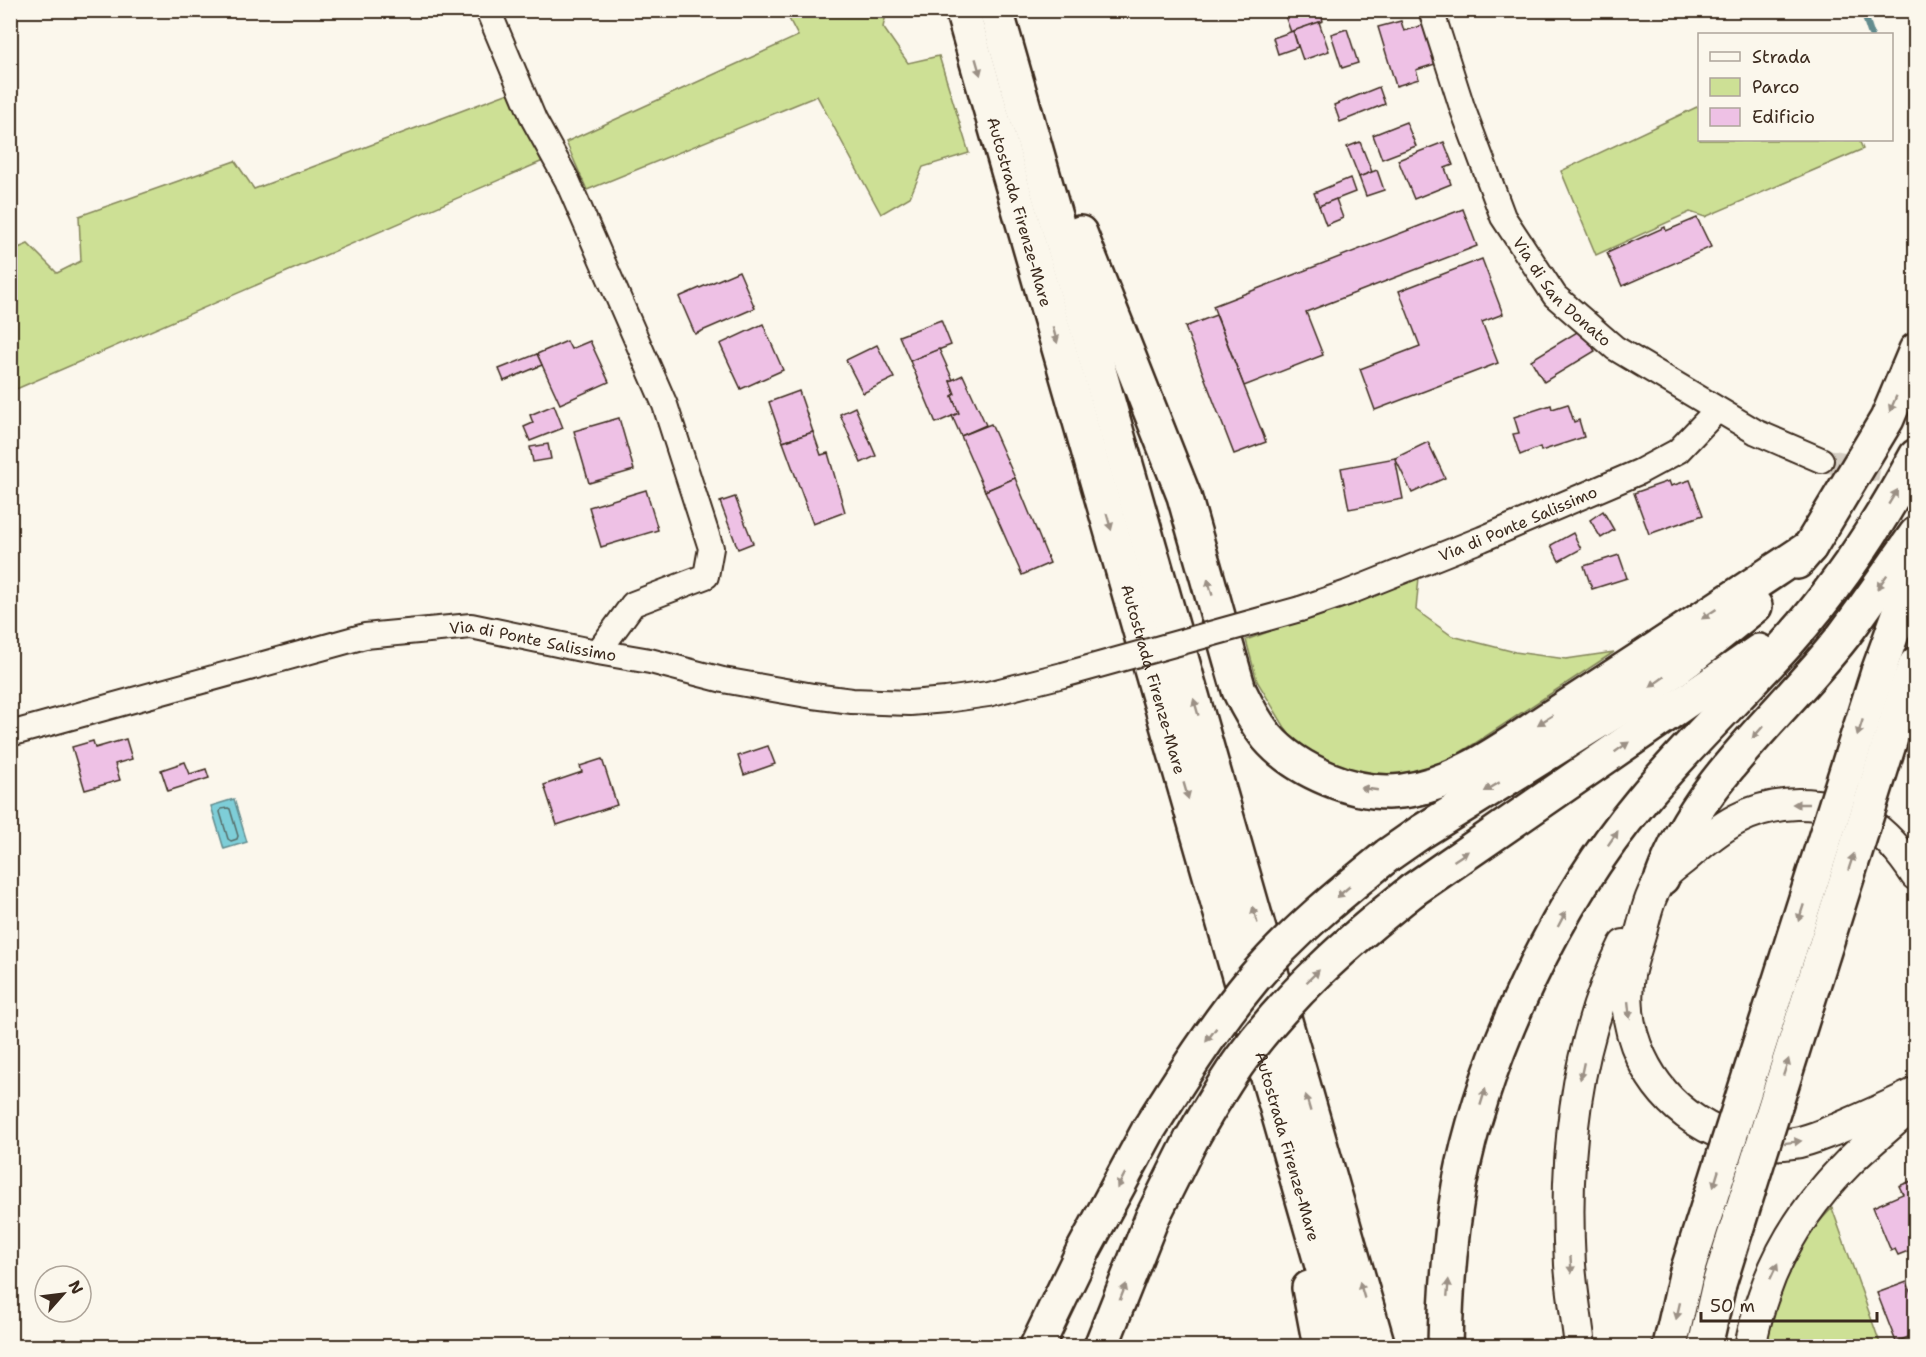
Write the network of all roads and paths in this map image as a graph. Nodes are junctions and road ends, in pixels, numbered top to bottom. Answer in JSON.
{"nodes":[{"id":1,"x":488,"y":10,"type":"edge"},
{"id":2,"x":962,"y":10,"type":"edge"},
{"id":3,"x":1431,"y":10,"type":"edge"},
{"id":4,"x":999,"y":18,"type":"edge"},
{"id":5,"x":1916,"y":350,"type":"edge"},
{"id":6,"x":1717,"y":410,"type":"junction"},
{"id":7,"x":1916,"y":456,"type":"edge"},
{"id":8,"x":1821,"y":460,"type":"tunnel mouth"},
{"id":9,"x":1916,"y":534,"type":"edge"},
{"id":10,"x":1810,"y":547,"type":"junction"},
{"id":11,"x":1916,"y":568,"type":"edge"},
{"id":12,"x":1811,"y":614,"type":"junction"},
{"id":13,"x":598,"y":652,"type":"junction"},
{"id":14,"x":1901,"y":673,"type":"edge"},
{"id":15,"x":10,"y":734,"type":"edge"},
{"id":16,"x":1916,"y":875,"type":"edge"},
{"id":17,"x":1656,"y":889,"type":"junction"},
{"id":18,"x":1916,"y":1093,"type":"edge"},
{"id":19,"x":1916,"y":1102,"type":"edge"},
{"id":20,"x":1290,"y":1158,"type":"junction"},
{"id":21,"x":1037,"y":1347,"type":"edge"},
{"id":22,"x":1101,"y":1347,"type":"edge"},
{"id":23,"x":1320,"y":1347,"type":"edge"},
{"id":24,"x":1345,"y":1347,"type":"edge"},
{"id":25,"x":1378,"y":1347,"type":"edge"},
{"id":26,"x":1445,"y":1347,"type":"edge"},
{"id":27,"x":1580,"y":1347,"type":"edge"},
{"id":28,"x":1670,"y":1347,"type":"edge"},
{"id":29,"x":1705,"y":1347,"type":"edge"},
{"id":30,"x":1750,"y":1347,"type":"edge"}],
"edges":[{"from":1,"to":13,"type":"street"},
{"from":2,"to":20,"type":"highway","name":"Autostrada Firenze-Mare","one_way":true},
{"from":3,"to":6,"type":"street","name":"Via di San Donato"},
{"from":10,"to":4,"type":"highway","one_way":true},
{"from":25,"to":4,"type":"highway","name":"Autostrada Firenze-Mare","one_way":true},
{"from":5,"to":10,"type":"highway","one_way":true},
{"from":6,"to":8,"type":"street","name":"Via di San Donato"},
{"from":6,"to":13,"type":"street","name":"Via di Ponte Salissimo","bridge":true},
{"from":12,"to":7,"type":"highway","one_way":true},
{"from":9,"to":17,"type":"highway","one_way":true},
{"from":10,"to":21,"type":"highway","one_way":true,"bridge":true},
{"from":11,"to":14,"type":"highway"},
{"from":22,"to":12,"type":"highway","one_way":true,"bridge":true},
{"from":26,"to":12,"type":"highway","one_way":true},
{"from":13,"to":15,"type":"street","name":"Via di Ponte Salissimo"},
{"from":14,"to":28,"type":"highway","one_way":true,"bridge":true},
{"from":29,"to":14,"type":"highway","one_way":true,"bridge":true},
{"from":16,"to":17,"type":"main road","one_way":true},
{"from":17,"to":18,"type":"main road","one_way":true},
{"from":17,"to":27,"type":"main road","one_way":true},
{"from":30,"to":19,"type":"main road","one_way":true},
{"from":20,"to":23,"type":"highway"},
{"from":20,"to":24,"type":"highway","name":"Autostrada Firenze-Mare"}]}
